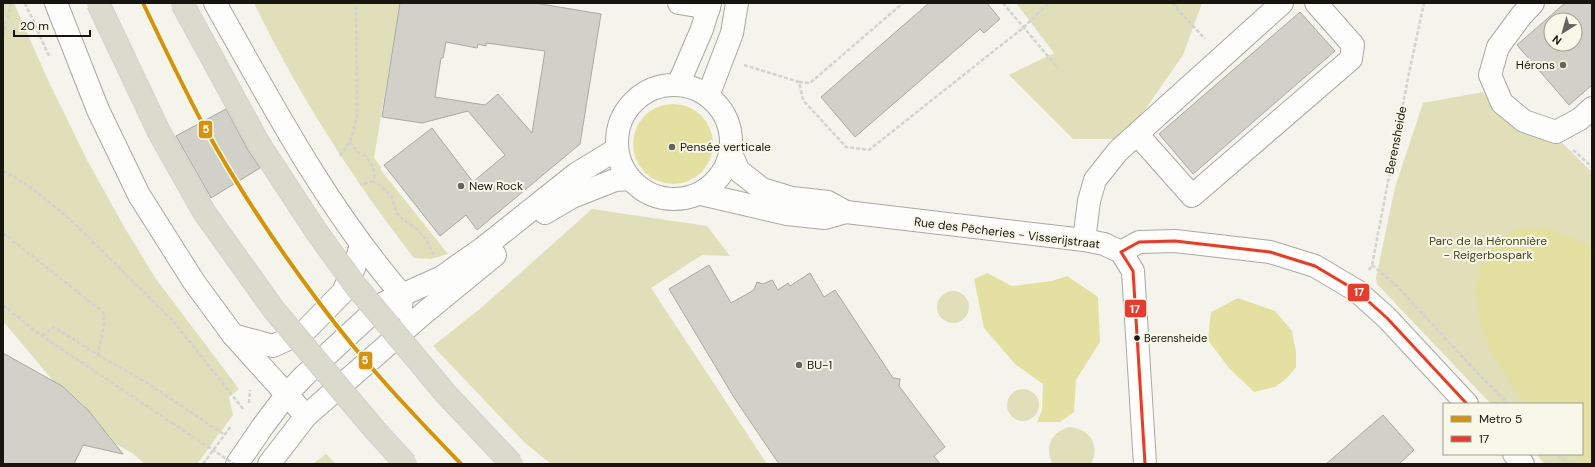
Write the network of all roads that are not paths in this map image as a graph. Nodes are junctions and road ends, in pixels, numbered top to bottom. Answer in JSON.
{"nodes":[{"id":1,"x":56,"y":3,"type":"edge"},
{"id":2,"x":98,"y":3,"type":"edge"},
{"id":3,"x":182,"y":3,"type":"edge"},
{"id":4,"x":215,"y":3,"type":"edge"},
{"id":5,"x":679,"y":3,"type":"edge"},
{"id":6,"x":737,"y":3,"type":"edge"},
{"id":7,"x":1282,"y":3,"type":"edge"},
{"id":8,"x":1316,"y":3,"type":"edge"},
{"id":9,"x":1532,"y":3,"type":"edge"},
{"id":10,"x":709,"y":6,"type":"edge"},
{"id":11,"x":678,"y":85,"type":"junction"},
{"id":12,"x":708,"y":96,"type":"junction"},
{"id":13,"x":1592,"y":108,"type":"edge"},
{"id":14,"x":1137,"y":134,"type":"junction"},
{"id":15,"x":617,"y":149,"type":"junction"},
{"id":16,"x":731,"y":154,"type":"junction"},
{"id":17,"x":630,"y":179,"type":"junction"},
{"id":18,"x":701,"y":194,"type":"junction"},
{"id":19,"x":846,"y":212,"type":"junction"},
{"id":20,"x":1084,"y":240,"type":"junction"},
{"id":21,"x":361,"y":245,"type":"junction"},
{"id":22,"x":1121,"y":252,"type":"junction"},
{"id":23,"x":402,"y":295,"type":"junction"},
{"id":24,"x":233,"y":335,"type":"junction"},
{"id":25,"x":399,"y":336,"type":"junction"},
{"id":26,"x":287,"y":394,"type":"junction"},
{"id":27,"x":1466,"y":403,"type":"edge"},
{"id":28,"x":306,"y":416,"type":"junction"},
{"id":29,"x":1515,"y":455,"type":"edge"},
{"id":30,"x":238,"y":464,"type":"edge"},
{"id":31,"x":270,"y":464,"type":"edge"},
{"id":32,"x":406,"y":464,"type":"edge"},
{"id":33,"x":512,"y":464,"type":"edge"},
{"id":34,"x":1145,"y":464,"type":"edge"},
{"id":35,"x":1523,"y":464,"type":"edge"}],
"edges":[{"from":1,"to":24,"type":"street"},
{"from":2,"to":32,"type":"highway","bridge":true},
{"from":3,"to":33,"type":"highway","bridge":true},
{"from":4,"to":21,"type":"street"},
{"from":5,"to":10,"type":"street"},
{"from":6,"to":12,"type":"street"},
{"from":7,"to":14,"type":"street"},
{"from":8,"to":14,"type":"street"},
{"from":9,"to":13,"type":"street"},
{"from":10,"to":11,"type":"street"},
{"from":11,"to":12,"type":"street"},
{"from":11,"to":15,"type":"street"},
{"from":12,"to":16,"type":"street"},
{"from":14,"to":20,"type":"street"},
{"from":15,"to":17,"type":"street"},
{"from":15,"to":23,"type":"street"},
{"from":16,"to":18,"type":"street"},
{"from":16,"to":19,"type":"street","name":"Rue des Pêcheries - Visserijstraat"},
{"from":17,"to":18,"type":"street"},
{"from":17,"to":25,"type":"street"},
{"from":18,"to":19,"type":"street","name":"Rue des Pêcheries - Visserijstraat"},
{"from":19,"to":20,"type":"street","name":"Rue des Pêcheries - Visserijstraat"},
{"from":20,"to":22,"type":"street","name":"Rue des Pêcheries - Visserijstraat"},
{"from":21,"to":23,"type":"street"},
{"from":21,"to":24,"type":"street"},
{"from":22,"to":27,"type":"street"},
{"from":22,"to":34,"type":"street"},
{"from":23,"to":25,"type":"street"},
{"from":23,"to":26,"type":"street"},
{"from":24,"to":26,"type":"street"},
{"from":25,"to":28,"type":"street"},
{"from":26,"to":28,"type":"street"},
{"from":26,"to":30,"type":"street"},
{"from":28,"to":31,"type":"street"},
{"from":29,"to":35,"type":"street"}]}
